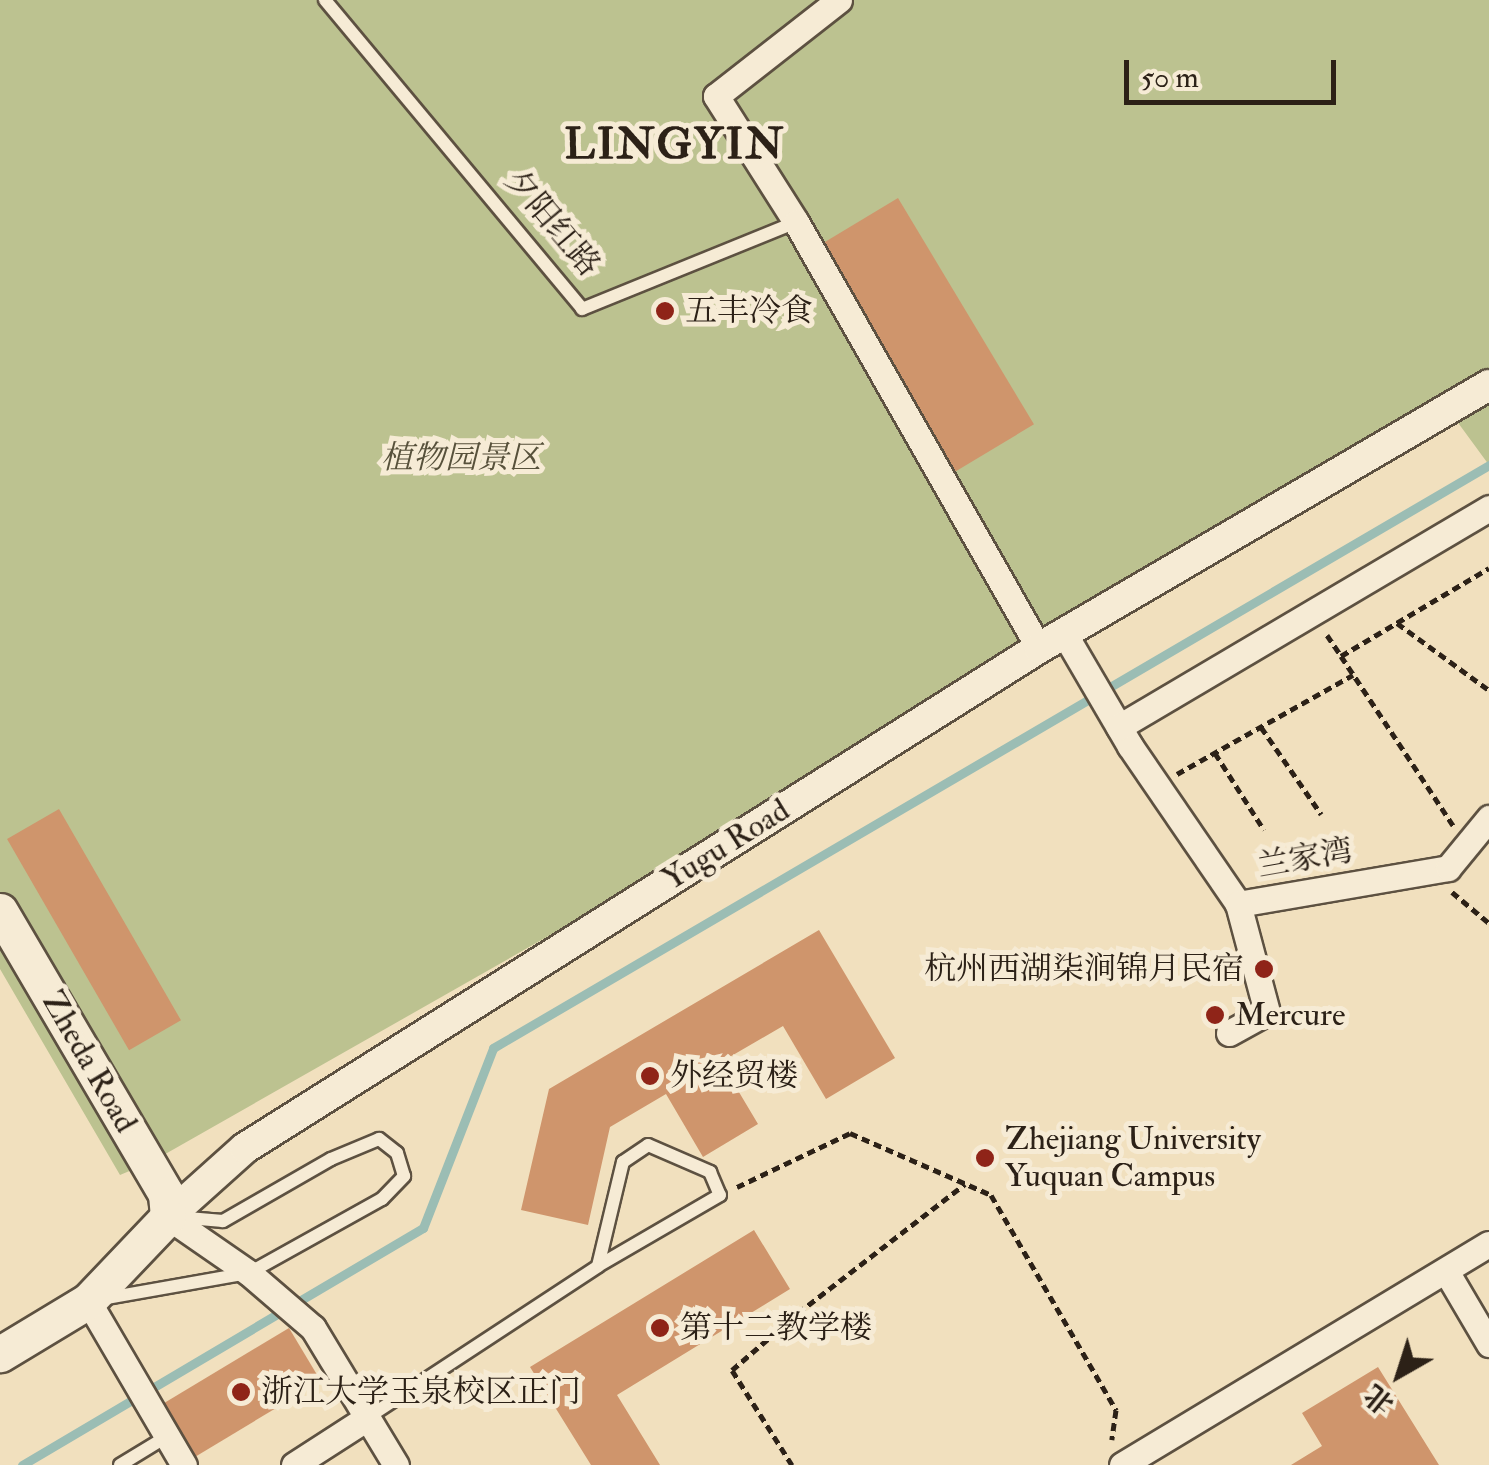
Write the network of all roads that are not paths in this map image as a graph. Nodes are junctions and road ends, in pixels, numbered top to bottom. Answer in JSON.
{"nodes":[{"id":1,"x":325,"y":0,"type":"edge"},
{"id":2,"x":840,"y":0,"type":"edge"},
{"id":3,"x":796,"y":222,"type":"junction"},
{"id":4,"x":1489,"y":385,"type":"edge"},
{"id":5,"x":1489,"y":508,"type":"edge"},
{"id":6,"x":1052,"y":640,"type":"junction"},
{"id":7,"x":1124,"y":736,"type":"junction"},
{"id":8,"x":1489,"y":818,"type":"edge"},
{"id":9,"x":1238,"y":904,"type":"junction"},
{"id":10,"x":0,"y":911,"type":"edge"},
{"id":11,"x":1230,"y":1033,"type":"dead end"},
{"id":12,"x":168,"y":1217,"type":"junction"},
{"id":13,"x":1489,"y":1244,"type":"edge"},
{"id":14,"x":598,"y":1266,"type":"junction"},
{"id":15,"x":1446,"y":1270,"type":"junction"},
{"id":16,"x":249,"y":1272,"type":"junction"},
{"id":17,"x":88,"y":1301,"type":"junction"},
{"id":18,"x":1489,"y":1344,"type":"edge"},
{"id":19,"x":0,"y":1354,"type":"edge"},
{"id":20,"x":367,"y":1418,"type":"junction"},
{"id":21,"x":166,"y":1437,"type":"junction"},
{"id":22,"x":1117,"y":1456,"type":"edge"},
{"id":23,"x":120,"y":1465,"type":"edge"},
{"id":24,"x":184,"y":1465,"type":"edge"},
{"id":25,"x":294,"y":1465,"type":"edge"},
{"id":26,"x":396,"y":1465,"type":"edge"}],
"edges":[{"from":1,"to":3,"type":"lane","name":"夕阳红路"},
{"from":2,"to":3,"type":"street"},
{"from":3,"to":6,"type":"street"},
{"from":4,"to":6,"type":"street","name":"Yugu Road"},
{"from":5,"to":7,"type":"street"},
{"from":6,"to":7,"type":"street","name":"兰家湾"},
{"from":6,"to":12,"type":"street","name":"Yugu Road"},
{"from":7,"to":9,"type":"street","name":"兰家湾"},
{"from":8,"to":9,"type":"street","name":"兰家湾"},
{"from":9,"to":11,"type":"street"},
{"from":10,"to":12,"type":"main road","name":"Zheda Road"},
{"from":12,"to":16,"type":"street"},
{"from":12,"to":16,"type":"lane"},
{"from":12,"to":17,"type":"main road","name":"Yugu Road"},
{"from":13,"to":15,"type":"street"},
{"from":14,"to":14,"type":"lane"},
{"from":14,"to":20,"type":"lane"},
{"from":15,"to":18,"type":"street"},
{"from":15,"to":22,"type":"street"},
{"from":16,"to":17,"type":"lane"},
{"from":16,"to":20,"type":"street"},
{"from":17,"to":19,"type":"main road","name":"Yugu Road"},
{"from":17,"to":21,"type":"street"},
{"from":20,"to":25,"type":"street"},
{"from":20,"to":26,"type":"street"},
{"from":21,"to":23,"type":"lane"},
{"from":21,"to":24,"type":"street"}]}
